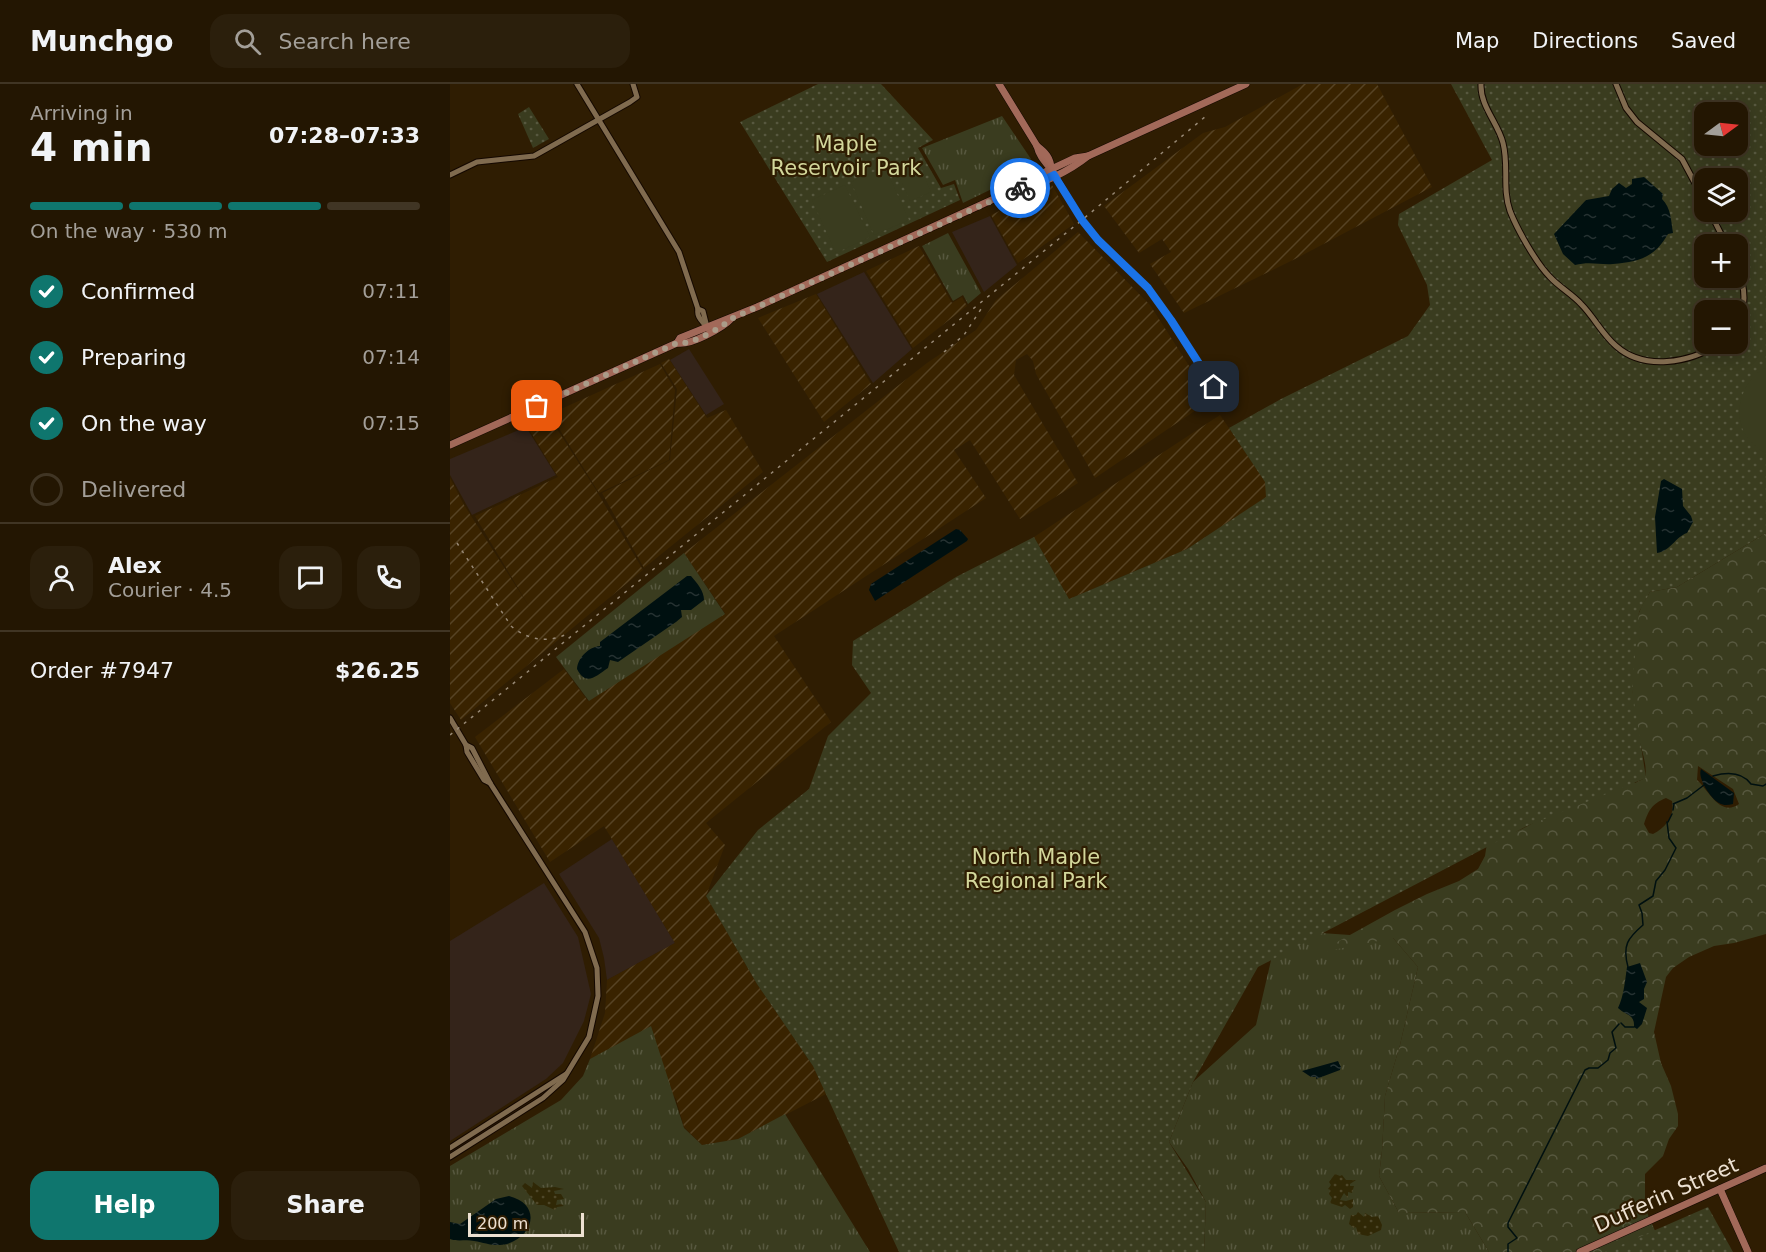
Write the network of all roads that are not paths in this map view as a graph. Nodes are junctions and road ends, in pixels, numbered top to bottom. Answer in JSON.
{"nodes":[{"id":1,"x":577,"y":84,"type":"edge"},
{"id":2,"x":633,"y":84,"type":"edge"},
{"id":3,"x":999,"y":84,"type":"edge"},
{"id":4,"x":1246,"y":84,"type":"edge"},
{"id":5,"x":1481,"y":84,"type":"edge"},
{"id":6,"x":1616,"y":84,"type":"edge"},
{"id":7,"x":597,"y":120,"type":"junction"},
{"id":8,"x":1053,"y":172,"type":"junction"},
{"id":9,"x":450,"y":175,"type":"edge"},
{"id":10,"x":1694,"y":181,"type":"edge"},
{"id":11,"x":709,"y":330,"type":"junction"},
{"id":12,"x":1698,"y":354,"type":"edge"},
{"id":13,"x":1223,"y":402,"type":"dead end"},
{"id":14,"x":450,"y":445,"type":"edge"},
{"id":15,"x":450,"y":718,"type":"edge"},
{"id":16,"x":566,"y":1074,"type":"junction"},
{"id":17,"x":450,"y":1148,"type":"edge"},
{"id":18,"x":450,"y":1157,"type":"edge"},
{"id":19,"x":1766,"y":1168,"type":"edge"},
{"id":20,"x":1720,"y":1189,"type":"junction"},
{"id":21,"x":1580,"y":1252,"type":"edge"},
{"id":22,"x":1748,"y":1252,"type":"edge"}],
"edges":[{"from":1,"to":7,"type":"street"},
{"from":2,"to":7,"type":"street"},
{"from":3,"to":8,"type":"main road"},
{"from":4,"to":8,"type":"main road"},
{"from":5,"to":12,"type":"street"},
{"from":6,"to":10,"type":"street"},
{"from":7,"to":9,"type":"street"},
{"from":7,"to":11,"type":"street"},
{"from":8,"to":11,"type":"main road"},
{"from":8,"to":13,"type":"street"},
{"from":11,"to":14,"type":"main road"},
{"from":15,"to":16,"type":"street"},
{"from":16,"to":17,"type":"street"},
{"from":16,"to":18,"type":"street"},
{"from":19,"to":20,"type":"main road","name":"Dufferin Street"},
{"from":20,"to":21,"type":"main road","name":"Dufferin Street"},
{"from":20,"to":22,"type":"main road"}]}
